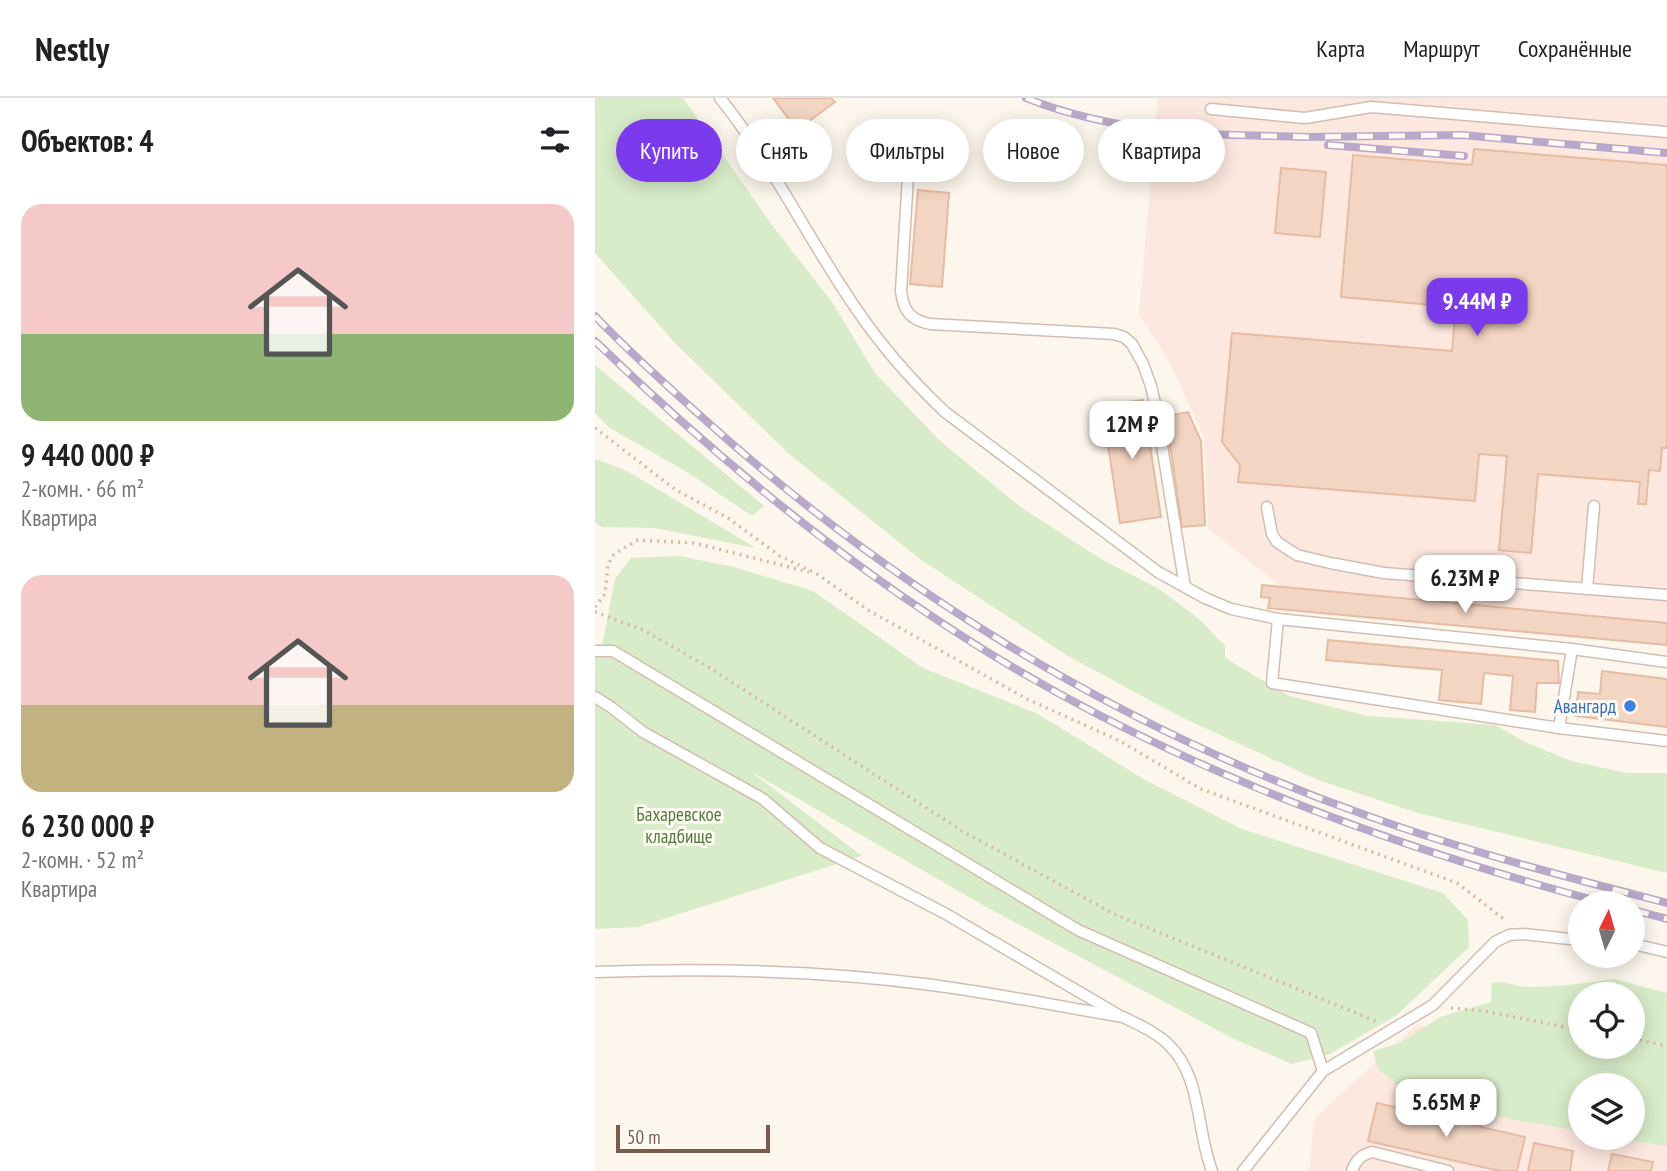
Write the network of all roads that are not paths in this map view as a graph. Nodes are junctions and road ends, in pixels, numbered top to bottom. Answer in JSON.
{"nodes":[{"id":1,"x":720,"y":98,"type":"edge"},
{"id":2,"x":1211,"y":109,"type":"dead end"},
{"id":3,"x":1667,"y":132,"type":"edge"},
{"id":4,"x":908,"y":182,"type":"edge"},
{"id":5,"x":1594,"y":506,"type":"dead end"},
{"id":6,"x":1267,"y":507,"type":"dead end"},
{"id":7,"x":1185,"y":587,"type":"junction"},
{"id":8,"x":1587,"y":589,"type":"junction"},
{"id":9,"x":1667,"y":595,"type":"edge"},
{"id":10,"x":1278,"y":619,"type":"junction"},
{"id":11,"x":1572,"y":649,"type":"junction"},
{"id":12,"x":595,"y":651,"type":"edge"},
{"id":13,"x":1667,"y":662,"type":"edge"},
{"id":14,"x":595,"y":697,"type":"edge"},
{"id":15,"x":1559,"y":728,"type":"junction"},
{"id":16,"x":1667,"y":741,"type":"edge"},
{"id":17,"x":1568,"y":939,"type":"edge"},
{"id":18,"x":1645,"y":947,"type":"edge"},
{"id":19,"x":1667,"y":952,"type":"edge"},
{"id":20,"x":595,"y":972,"type":"edge"},
{"id":21,"x":1123,"y":1017,"type":"junction"},
{"id":22,"x":1323,"y":1070,"type":"junction"},
{"id":23,"x":1212,"y":1171,"type":"edge"},
{"id":24,"x":1243,"y":1171,"type":"edge"},
{"id":25,"x":1352,"y":1171,"type":"edge"},
{"id":26,"x":1448,"y":1171,"type":"edge"}],
"edges":[{"from":1,"to":7,"type":"lane"},
{"from":2,"to":3,"type":"lane"},
{"from":4,"to":7,"type":"lane"},
{"from":5,"to":8,"type":"lane"},
{"from":6,"to":8,"type":"lane"},
{"from":7,"to":10,"type":"lane"},
{"from":8,"to":9,"type":"lane"},
{"from":10,"to":11,"type":"lane"},
{"from":10,"to":15,"type":"lane"},
{"from":11,"to":13,"type":"lane"},
{"from":11,"to":15,"type":"lane"},
{"from":12,"to":22,"type":"lane"},
{"from":14,"to":21,"type":"lane"},
{"from":15,"to":16,"type":"lane"},
{"from":17,"to":22,"type":"lane"},
{"from":18,"to":19,"type":"lane"},
{"from":20,"to":21,"type":"lane"},
{"from":21,"to":23,"type":"lane"},
{"from":22,"to":24,"type":"lane"},
{"from":25,"to":26,"type":"lane"}]}
